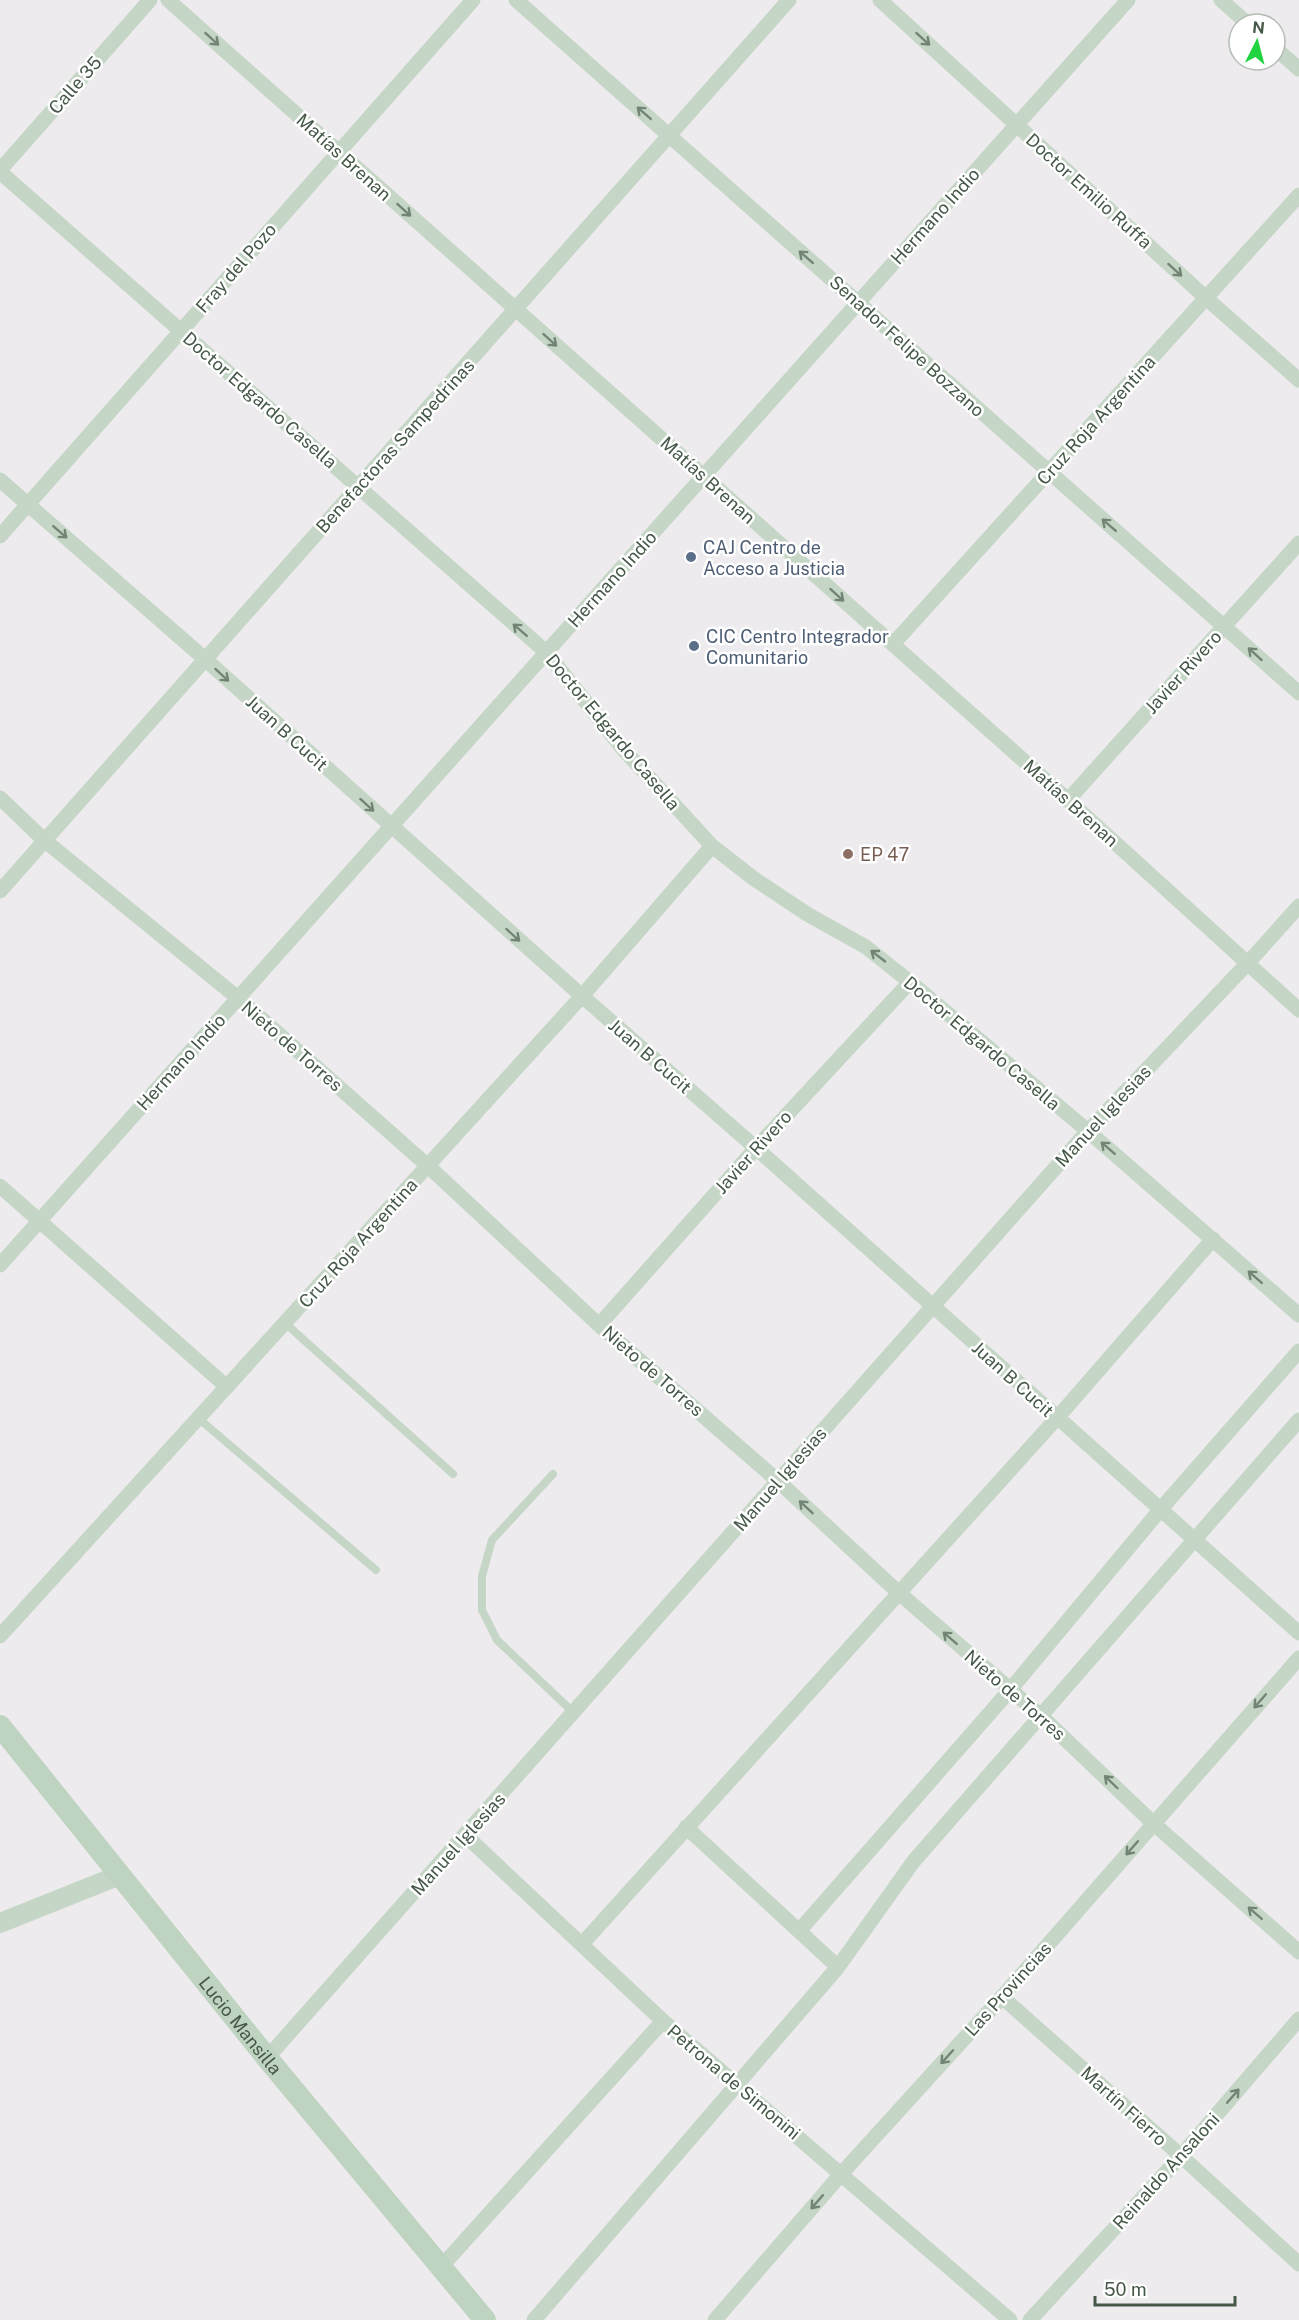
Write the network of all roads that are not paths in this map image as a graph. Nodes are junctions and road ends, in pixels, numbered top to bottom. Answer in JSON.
{"nodes":[{"id":1,"x":150,"y":0,"type":"edge"},
{"id":2,"x":168,"y":0,"type":"edge"},
{"id":3,"x":473,"y":0,"type":"edge"},
{"id":4,"x":516,"y":0,"type":"edge"},
{"id":5,"x":789,"y":0,"type":"edge"},
{"id":6,"x":880,"y":0,"type":"edge"},
{"id":7,"x":1128,"y":0,"type":"edge"},
{"id":8,"x":1221,"y":0,"type":"edge"},
{"id":9,"x":1234,"y":12,"type":"edge"},
{"id":10,"x":1287,"y":58,"type":"edge"},
{"id":11,"x":1299,"y":69,"type":"edge"},
{"id":12,"x":1017,"y":125,"type":"junction"},
{"id":13,"x":669,"y":136,"type":"junction"},
{"id":14,"x":339,"y":152,"type":"junction"},
{"id":15,"x":0,"y":171,"type":"edge"},
{"id":16,"x":1299,"y":195,"type":"edge"},
{"id":17,"x":1206,"y":298,"type":"junction"},
{"id":18,"x":858,"y":303,"type":"junction"},
{"id":19,"x":516,"y":309,"type":"junction"},
{"id":20,"x":181,"y":331,"type":"junction"},
{"id":21,"x":1299,"y":380,"type":"edge"},
{"id":22,"x":1049,"y":472,"type":"junction"},
{"id":23,"x":703,"y":476,"type":"junction"},
{"id":24,"x":0,"y":480,"type":"edge"},
{"id":25,"x":359,"y":488,"type":"junction"},
{"id":26,"x":28,"y":505,"type":"junction"},
{"id":27,"x":0,"y":536,"type":"edge"},
{"id":28,"x":1299,"y":543,"type":"edge"},
{"id":29,"x":1224,"y":627,"type":"junction"},
{"id":30,"x":893,"y":644,"type":"junction"},
{"id":31,"x":546,"y":652,"type":"junction"},
{"id":32,"x":205,"y":659,"type":"junction"},
{"id":33,"x":1299,"y":693,"type":"edge"},
{"id":34,"x":0,"y":798,"type":"edge"},
{"id":35,"x":1068,"y":800,"type":"junction"},
{"id":36,"x":391,"y":827,"type":"junction"},
{"id":37,"x":44,"y":840,"type":"junction"},
{"id":38,"x":712,"y":846,"type":"junction"},
{"id":39,"x":0,"y":891,"type":"edge"},
{"id":40,"x":1299,"y":906,"type":"edge"},
{"id":41,"x":1247,"y":964,"type":"junction"},
{"id":42,"x":910,"y":982,"type":"junction"},
{"id":43,"x":582,"y":996,"type":"junction"},
{"id":44,"x":238,"y":998,"type":"junction"},
{"id":45,"x":1299,"y":1011,"type":"edge"},
{"id":46,"x":1088,"y":1131,"type":"junction"},
{"id":47,"x":756,"y":1148,"type":"junction"},
{"id":48,"x":428,"y":1166,"type":"junction"},
{"id":49,"x":0,"y":1186,"type":"edge"},
{"id":50,"x":40,"y":1220,"type":"junction"},
{"id":51,"x":1213,"y":1239,"type":"junction"},
{"id":52,"x":0,"y":1265,"type":"edge"},
{"id":53,"x":932,"y":1308,"type":"junction"},
{"id":54,"x":1299,"y":1315,"type":"edge"},
{"id":55,"x":285,"y":1323,"type":"junction"},
{"id":56,"x":599,"y":1325,"type":"junction"},
{"id":57,"x":1299,"y":1351,"type":"edge"},
{"id":58,"x":227,"y":1387,"type":"junction"},
{"id":59,"x":198,"y":1418,"type":"junction"},
{"id":60,"x":1057,"y":1418,"type":"junction"},
{"id":61,"x":1299,"y":1420,"type":"edge"},
{"id":62,"x":453,"y":1474,"type":"dead end"},
{"id":63,"x":553,"y":1474,"type":"dead end"},
{"id":64,"x":778,"y":1481,"type":"junction"},
{"id":65,"x":1160,"y":1510,"type":"junction"},
{"id":66,"x":1193,"y":1539,"type":"junction"},
{"id":67,"x":376,"y":1570,"type":"dead end"},
{"id":68,"x":899,"y":1593,"type":"junction"},
{"id":69,"x":1299,"y":1634,"type":"edge"},
{"id":70,"x":0,"y":1636,"type":"edge"},
{"id":71,"x":1299,"y":1658,"type":"edge"},
{"id":72,"x":1010,"y":1690,"type":"junction"},
{"id":73,"x":574,"y":1713,"type":"junction"},
{"id":74,"x":1041,"y":1716,"type":"junction"},
{"id":75,"x":0,"y":1726,"type":"edge"},
{"id":76,"x":1153,"y":1823,"type":"junction"},
{"id":77,"x":686,"y":1827,"type":"junction"},
{"id":78,"x":466,"y":1836,"type":"junction"},
{"id":79,"x":120,"y":1875,"type":"junction"},
{"id":80,"x":0,"y":1923,"type":"edge"},
{"id":81,"x":799,"y":1931,"type":"junction"},
{"id":82,"x":582,"y":1944,"type":"junction"},
{"id":83,"x":1299,"y":1952,"type":"edge"},
{"id":84,"x":838,"y":1966,"type":"junction"},
{"id":85,"x":1002,"y":1997,"type":"junction"},
{"id":86,"x":1299,"y":2019,"type":"edge"},
{"id":87,"x":663,"y":2022,"type":"junction"},
{"id":88,"x":267,"y":2058,"type":"junction"},
{"id":89,"x":736,"y":2085,"type":"junction"},
{"id":90,"x":1181,"y":2156,"type":"junction"},
{"id":91,"x":842,"y":2173,"type":"junction"},
{"id":92,"x":1299,"y":2264,"type":"edge"},
{"id":93,"x":441,"y":2267,"type":"junction"},
{"id":94,"x":485,"y":2320,"type":"edge"},
{"id":95,"x":534,"y":2320,"type":"edge"},
{"id":96,"x":715,"y":2320,"type":"edge"},
{"id":97,"x":1010,"y":2320,"type":"edge"},
{"id":98,"x":1030,"y":2320,"type":"edge"}],
"edges":[{"from":1,"to":15,"type":"street","name":"Calle 35"},
{"from":2,"to":14,"type":"street","name":"Matías Brenan","one_way":true},
{"from":3,"to":14,"type":"street","name":"Fray del Pozo"},
{"from":13,"to":4,"type":"street","name":"Senador Felipe Bozzano","one_way":true},
{"from":5,"to":13,"type":"street","name":"Benefactoras Sampedrinas"},
{"from":6,"to":12,"type":"street","name":"Doctor Emilio Ruffa","one_way":true},
{"from":7,"to":12,"type":"street","name":"Hermano Indio"},
{"from":8,"to":9,"type":"street"},
{"from":10,"to":11,"type":"street"},
{"from":12,"to":17,"type":"street","name":"Doctor Emilio Ruffa","one_way":true},
{"from":12,"to":18,"type":"street","name":"Hermano Indio"},
{"from":18,"to":13,"type":"street","name":"Senador Felipe Bozzano","one_way":true},
{"from":13,"to":19,"type":"street","name":"Benefactoras Sampedrinas"},
{"from":14,"to":19,"type":"street","name":"Matías Brenan","one_way":true},
{"from":14,"to":20,"type":"street","name":"Fray del Pozo"},
{"from":15,"to":20,"type":"street","name":"Doctor Edgardo Casella"},
{"from":16,"to":17,"type":"street","name":"Cruz Roja Argentina"},
{"from":17,"to":21,"type":"street","name":"Doctor Emilio Ruffa"},
{"from":17,"to":22,"type":"street","name":"Cruz Roja Argentina"},
{"from":18,"to":22,"type":"street","name":"Senador Felipe Bozzano"},
{"from":18,"to":23,"type":"street","name":"Hermano Indio"},
{"from":19,"to":23,"type":"street","name":"Matías Brenan","one_way":true},
{"from":19,"to":25,"type":"street","name":"Benefactoras Sampedrinas"},
{"from":20,"to":25,"type":"street","name":"Doctor Edgardo Casella"},
{"from":20,"to":26,"type":"street","name":"Fray del Pozo"},
{"from":29,"to":22,"type":"street","name":"Senador Felipe Bozzano","one_way":true},
{"from":22,"to":30,"type":"street","name":"Cruz Roja Argentina"},
{"from":23,"to":30,"type":"street","name":"Matías Brenan","one_way":true},
{"from":23,"to":31,"type":"street","name":"Hermano Indio"},
{"from":24,"to":26,"type":"street","name":"Juan B Cucit"},
{"from":31,"to":25,"type":"street","name":"Doctor Edgardo Casella","one_way":true},
{"from":25,"to":32,"type":"street","name":"Benefactoras Sampedrinas"},
{"from":26,"to":27,"type":"street","name":"Fray del Pozo"},
{"from":26,"to":32,"type":"street","name":"Juan B Cucit","one_way":true},
{"from":28,"to":29,"type":"street","name":"Javier Rivero"},
{"from":33,"to":29,"type":"street","name":"Senador Felipe Bozzano","one_way":true},
{"from":29,"to":35,"type":"street","name":"Javier Rivero"},
{"from":30,"to":35,"type":"street","name":"Matías Brenan"},
{"from":31,"to":36,"type":"street","name":"Hermano Indio"},
{"from":31,"to":38,"type":"street","name":"Doctor Edgardo Casella"},
{"from":32,"to":36,"type":"street","name":"Juan B Cucit","one_way":true},
{"from":32,"to":37,"type":"street","name":"Benefactoras Sampedrinas"},
{"from":34,"to":37,"type":"street","name":"Nieto de Torres"},
{"from":35,"to":41,"type":"street","name":"Matías Brenan"},
{"from":36,"to":43,"type":"street","name":"Juan B Cucit","one_way":true},
{"from":36,"to":44,"type":"street","name":"Hermano Indio"},
{"from":37,"to":39,"type":"street","name":"Benefactoras Sampedrinas"},
{"from":37,"to":44,"type":"street","name":"Nieto de Torres"},
{"from":42,"to":38,"type":"street","name":"Doctor Edgardo Casella","one_way":true},
{"from":38,"to":43,"type":"street","name":"Cruz Roja Argentina"},
{"from":40,"to":41,"type":"street","name":"Manuel Iglesias"},
{"from":41,"to":45,"type":"street","name":"Matías Brenan"},
{"from":41,"to":46,"type":"street","name":"Manuel Iglesias"},
{"from":42,"to":46,"type":"street","name":"Doctor Edgardo Casella"},
{"from":42,"to":47,"type":"street","name":"Javier Rivero"},
{"from":43,"to":47,"type":"street","name":"Juan B Cucit"},
{"from":43,"to":48,"type":"street","name":"Cruz Roja Argentina"},
{"from":44,"to":48,"type":"street","name":"Nieto de Torres"},
{"from":44,"to":50,"type":"street","name":"Hermano Indio"},
{"from":51,"to":46,"type":"street","name":"Doctor Edgardo Casella","one_way":true},
{"from":46,"to":53,"type":"street","name":"Manuel Iglesias"},
{"from":47,"to":53,"type":"street","name":"Juan B Cucit"},
{"from":47,"to":56,"type":"street","name":"Javier Rivero"},
{"from":48,"to":55,"type":"street","name":"Cruz Roja Argentina"},
{"from":48,"to":56,"type":"street","name":"Nieto de Torres"},
{"from":49,"to":50,"type":"street"},
{"from":50,"to":52,"type":"street","name":"Hermano Indio"},
{"from":50,"to":58,"type":"street"},
{"from":54,"to":51,"type":"street","name":"Doctor Edgardo Casella","one_way":true},
{"from":51,"to":60,"type":"street"},
{"from":53,"to":60,"type":"street","name":"Juan B Cucit"},
{"from":53,"to":64,"type":"street","name":"Manuel Iglesias"},
{"from":55,"to":58,"type":"street","name":"Cruz Roja Argentina"},
{"from":55,"to":62,"type":"lane"},
{"from":56,"to":64,"type":"street","name":"Nieto de Torres"},
{"from":57,"to":65,"type":"street"},
{"from":58,"to":59,"type":"street","name":"Cruz Roja Argentina"},
{"from":59,"to":67,"type":"lane"},
{"from":59,"to":70,"type":"street","name":"Cruz Roja Argentina"},
{"from":60,"to":65,"type":"street","name":"Juan B Cucit"},
{"from":60,"to":68,"type":"street"},
{"from":61,"to":66,"type":"street"},
{"from":63,"to":73,"type":"lane"},
{"from":68,"to":64,"type":"street","name":"Nieto de Torres","one_way":true},
{"from":64,"to":73,"type":"street","name":"Manuel Iglesias"},
{"from":65,"to":66,"type":"street","name":"Juan B Cucit"},
{"from":65,"to":72,"type":"street"},
{"from":66,"to":69,"type":"street","name":"Juan B Cucit"},
{"from":66,"to":74,"type":"street"},
{"from":72,"to":68,"type":"street","name":"Nieto de Torres","one_way":true},
{"from":68,"to":77,"type":"street"},
{"from":71,"to":76,"type":"street","name":"Las Provincias","one_way":true},
{"from":72,"to":74,"type":"street","name":"Nieto de Torres"},
{"from":72,"to":81,"type":"street"},
{"from":73,"to":78,"type":"street","name":"Manuel Iglesias"},
{"from":76,"to":74,"type":"street","name":"Nieto de Torres","one_way":true},
{"from":74,"to":84,"type":"street"},
{"from":75,"to":79,"type":"main road","name":"Lucio Mansilla"},
{"from":83,"to":76,"type":"street","name":"Nieto de Torres","one_way":true},
{"from":76,"to":85,"type":"street","name":"Las Provincias","one_way":true},
{"from":77,"to":81,"type":"street"},
{"from":77,"to":82,"type":"street"},
{"from":78,"to":82,"type":"street","name":"Petrona de Simonini"},
{"from":78,"to":88,"type":"street","name":"Manuel Iglesias"},
{"from":79,"to":80,"type":"street"},
{"from":79,"to":88,"type":"main road","name":"Lucio Mansilla"},
{"from":81,"to":84,"type":"street"},
{"from":82,"to":87,"type":"street","name":"Petrona de Simonini"},
{"from":84,"to":89,"type":"street"},
{"from":85,"to":90,"type":"street","name":"Martín Fierro"},
{"from":85,"to":91,"type":"street","name":"Las Provincias","one_way":true},
{"from":90,"to":86,"type":"street","name":"Reinaldo Ansaloni","one_way":true},
{"from":87,"to":89,"type":"street","name":"Petrona de Simonini"},
{"from":87,"to":93,"type":"street"},
{"from":88,"to":93,"type":"main road","name":"Lucio Mansilla"},
{"from":89,"to":91,"type":"street","name":"Petrona de Simonini"},
{"from":89,"to":95,"type":"street"},
{"from":90,"to":92,"type":"street","name":"Martín Fierro"},
{"from":90,"to":98,"type":"street","name":"Reinaldo Ansaloni"},
{"from":91,"to":96,"type":"street","name":"Las Provincias","one_way":true},
{"from":91,"to":97,"type":"street","name":"Petrona de Simonini"},
{"from":93,"to":94,"type":"main road","name":"Lucio Mansilla"}]}
